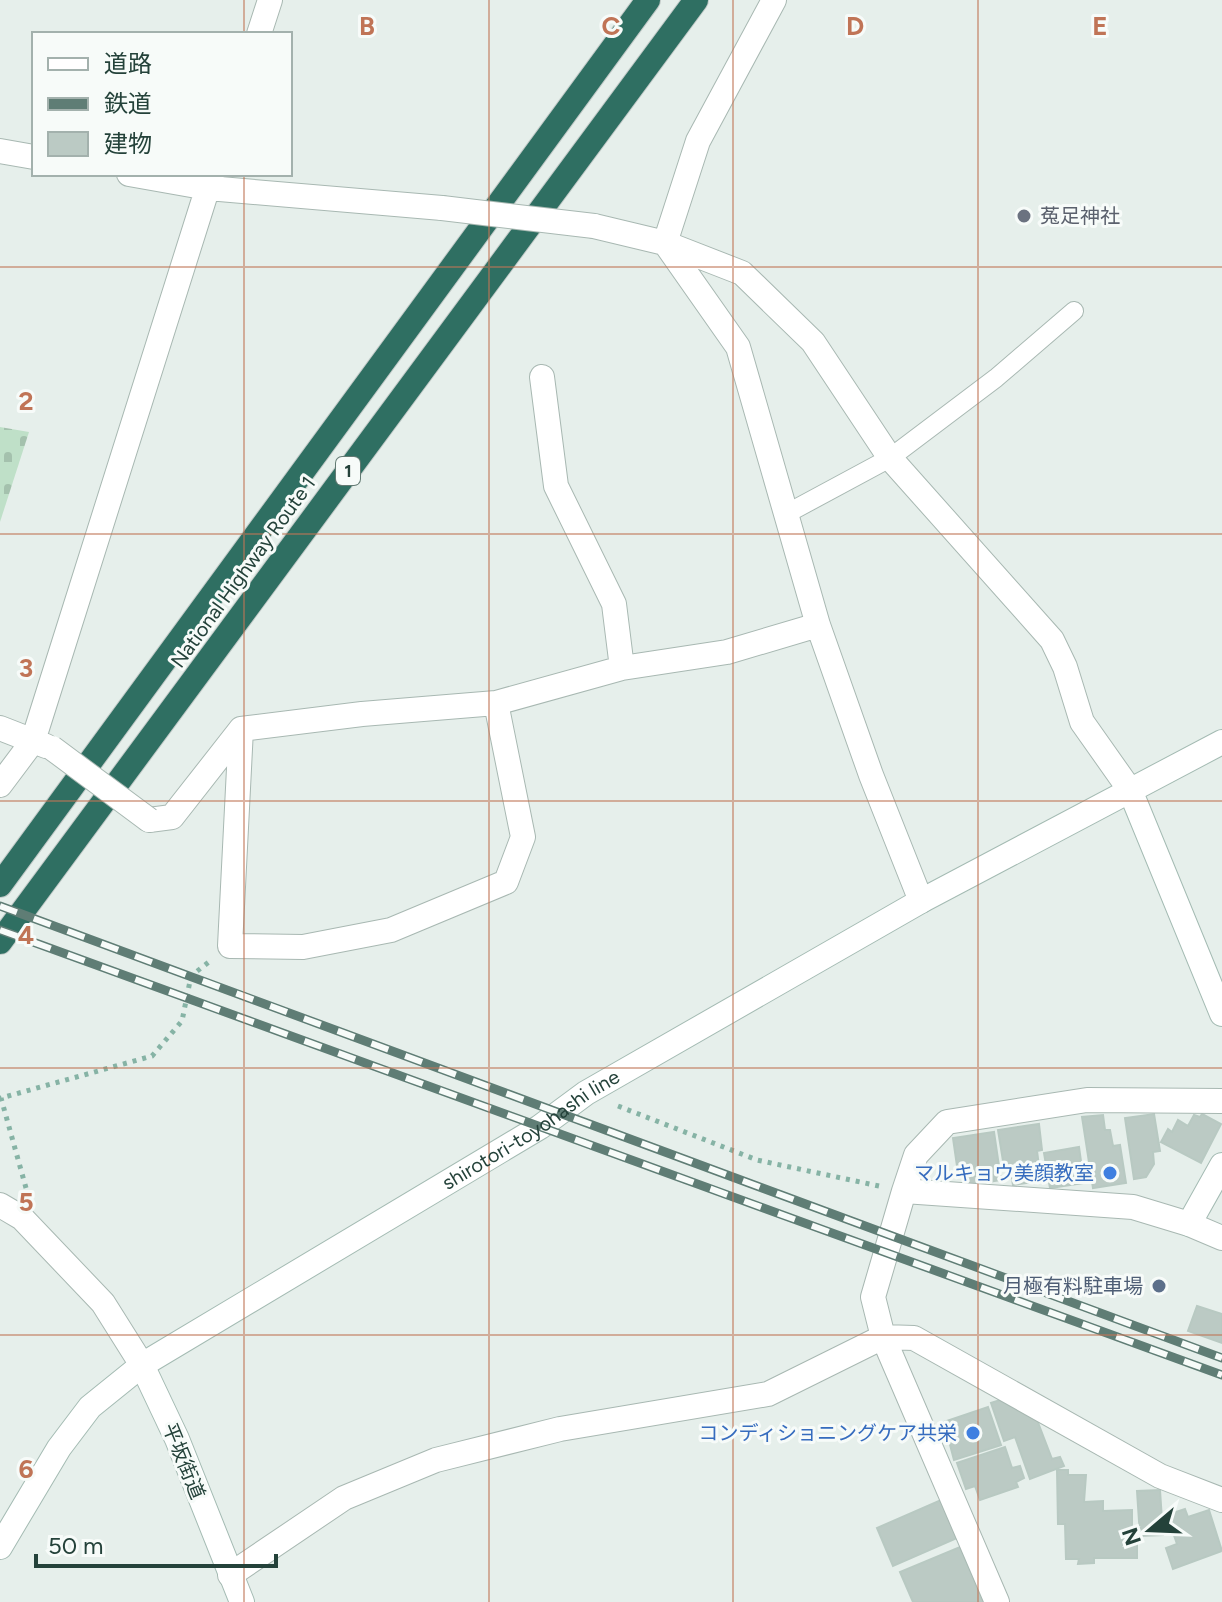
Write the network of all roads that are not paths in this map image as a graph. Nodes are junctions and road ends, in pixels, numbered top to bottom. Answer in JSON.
{"nodes":[{"id":1,"x":270,"y":0,"type":"edge"},
{"id":2,"x":648,"y":0,"type":"edge"},
{"id":3,"x":696,"y":0,"type":"edge"},
{"id":4,"x":774,"y":0,"type":"edge"},
{"id":5,"x":260,"y":32,"type":"edge"},
{"id":6,"x":0,"y":151,"type":"edge"},
{"id":7,"x":32,"y":157,"type":"edge"},
{"id":8,"x":152,"y":176,"type":"edge"},
{"id":9,"x":210,"y":181,"type":"edge"},
{"id":10,"x":665,"y":243,"type":"junction"},
{"id":11,"x":1074,"y":311,"type":"dead end"},
{"id":12,"x":542,"y":377,"type":"dead end"},
{"id":13,"x":890,"y":458,"type":"junction"},
{"id":14,"x":786,"y":514,"type":"junction"},
{"id":15,"x":818,"y":625,"type":"junction"},
{"id":16,"x":622,"y":668,"type":"junction"},
{"id":17,"x":496,"y":703,"type":"junction"},
{"id":18,"x":0,"y":728,"type":"edge"},
{"id":19,"x":241,"y":729,"type":"junction"},
{"id":20,"x":1222,"y":742,"type":"edge"},
{"id":21,"x":42,"y":744,"type":"junction"},
{"id":22,"x":0,"y":785,"type":"edge"},
{"id":23,"x":1130,"y":790,"type":"junction"},
{"id":24,"x":0,"y":885,"type":"edge"},
{"id":25,"x":921,"y":901,"type":"junction"},
{"id":26,"x":0,"y":942,"type":"edge"},
{"id":27,"x":1222,"y":1014,"type":"edge"},
{"id":28,"x":1222,"y":1101,"type":"edge"},
{"id":29,"x":1222,"y":1165,"type":"edge"},
{"id":30,"x":904,"y":1191,"type":"junction"},
{"id":31,"x":0,"y":1205,"type":"edge"},
{"id":32,"x":1189,"y":1224,"type":"junction"},
{"id":33,"x":1222,"y":1238,"type":"edge"},
{"id":34,"x":883,"y":1337,"type":"junction"},
{"id":35,"x":142,"y":1365,"type":"junction"},
{"id":36,"x":1222,"y":1500,"type":"edge"},
{"id":37,"x":0,"y":1547,"type":"edge"},
{"id":38,"x":230,"y":1575,"type":"junction"},
{"id":39,"x":242,"y":1602,"type":"edge"},
{"id":40,"x":997,"y":1602,"type":"edge"}],
"edges":[{"from":1,"to":5,"type":"street"},
{"from":2,"to":24,"type":"highway","name":"National Highway Route 1","number":"1"},
{"from":3,"to":26,"type":"highway","name":"National Highway Route 1","number":"1"},
{"from":4,"to":10,"type":"street"},
{"from":6,"to":7,"type":"street"},
{"from":8,"to":9,"type":"street"},
{"from":9,"to":10,"type":"street","bridge":true},
{"from":9,"to":21,"type":"street"},
{"from":10,"to":13,"type":"street"},
{"from":10,"to":14,"type":"street"},
{"from":11,"to":13,"type":"lane"},
{"from":12,"to":16,"type":"street"},
{"from":13,"to":14,"type":"lane"},
{"from":13,"to":23,"type":"street"},
{"from":14,"to":15,"type":"street"},
{"from":15,"to":16,"type":"street"},
{"from":15,"to":25,"type":"street"},
{"from":16,"to":17,"type":"street"},
{"from":17,"to":19,"type":"street"},
{"from":17,"to":19,"type":"street"},
{"from":18,"to":21,"type":"street"},
{"from":19,"to":21,"type":"street","bridge":true},
{"from":20,"to":23,"type":"street","name":"shirotori-toyohashi line"},
{"from":21,"to":22,"type":"street"},
{"from":23,"to":25,"type":"street","name":"shirotori-toyohashi line"},
{"from":23,"to":27,"type":"street"},
{"from":25,"to":35,"type":"street","name":"shirotori-toyohashi line"},
{"from":28,"to":30,"type":"street"},
{"from":29,"to":32,"type":"street"},
{"from":30,"to":32,"type":"street"},
{"from":30,"to":34,"type":"street"},
{"from":31,"to":35,"type":"street","name":"平坂街道"},
{"from":32,"to":33,"type":"street"},
{"from":34,"to":36,"type":"street"},
{"from":34,"to":38,"type":"street"},
{"from":34,"to":40,"type":"street"},
{"from":35,"to":37,"type":"street","name":"shirotori-toyohashi line"},
{"from":35,"to":38,"type":"street","name":"平坂街道"},
{"from":38,"to":39,"type":"street","name":"平坂街道"}]}
